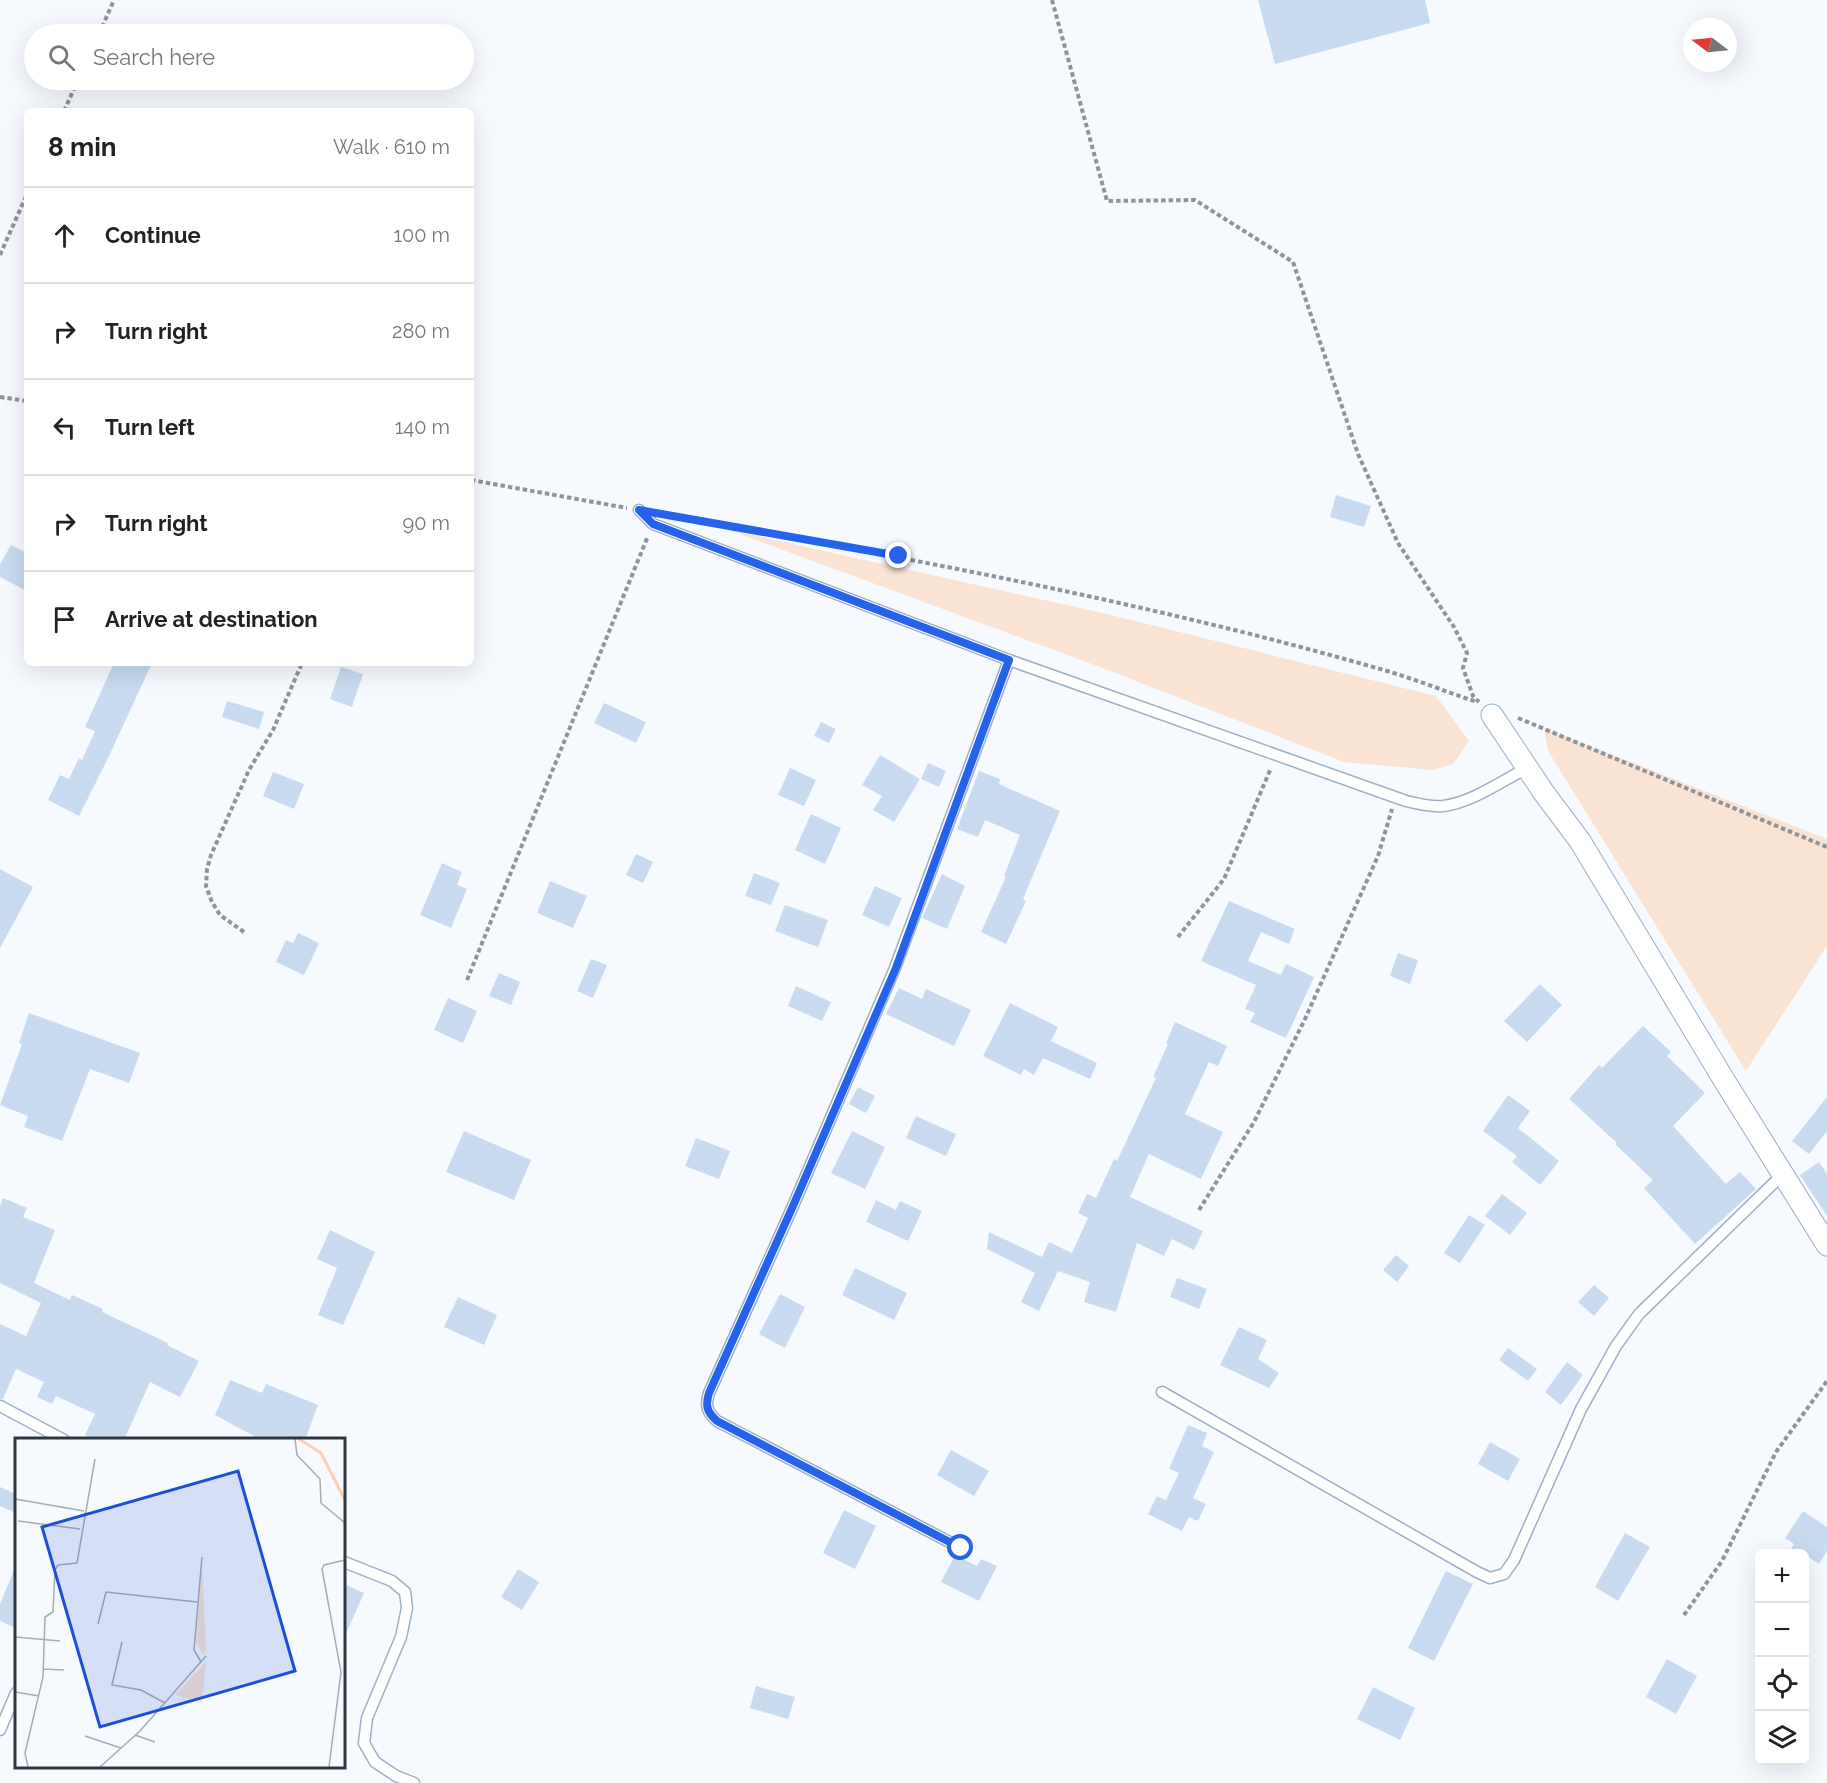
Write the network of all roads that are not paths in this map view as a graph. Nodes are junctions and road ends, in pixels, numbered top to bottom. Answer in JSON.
{"nodes":[{"id":1,"x":639,"y":510,"type":"road end"},
{"id":2,"x":1009,"y":660,"type":"junction"},
{"id":3,"x":1487,"y":708,"type":"road end"},
{"id":4,"x":1527,"y":768,"type":"junction"},
{"id":5,"x":1783,"y":1174,"type":"junction"},
{"id":6,"x":1827,"y":1245,"type":"edge"},
{"id":7,"x":1162,"y":1392,"type":"dead end"},
{"id":8,"x":0,"y":1406,"type":"edge"},
{"id":9,"x":60,"y":1438,"type":"edge"},
{"id":10,"x":961,"y":1548,"type":"dead end"},
{"id":11,"x":345,"y":1562,"type":"edge"},
{"id":12,"x":15,"y":1695,"type":"edge"},
{"id":13,"x":0,"y":1730,"type":"edge"},
{"id":14,"x":414,"y":1783,"type":"edge"}],
"edges":[{"from":1,"to":2,"type":"lane"},
{"from":2,"to":4,"type":"lane"},
{"from":2,"to":10,"type":"lane"},
{"from":3,"to":4,"type":"street"},
{"from":4,"to":5,"type":"street"},
{"from":5,"to":6,"type":"street"},
{"from":5,"to":7,"type":"lane"},
{"from":8,"to":9,"type":"lane"},
{"from":11,"to":14,"type":"lane"},
{"from":12,"to":13,"type":"lane"}]}
